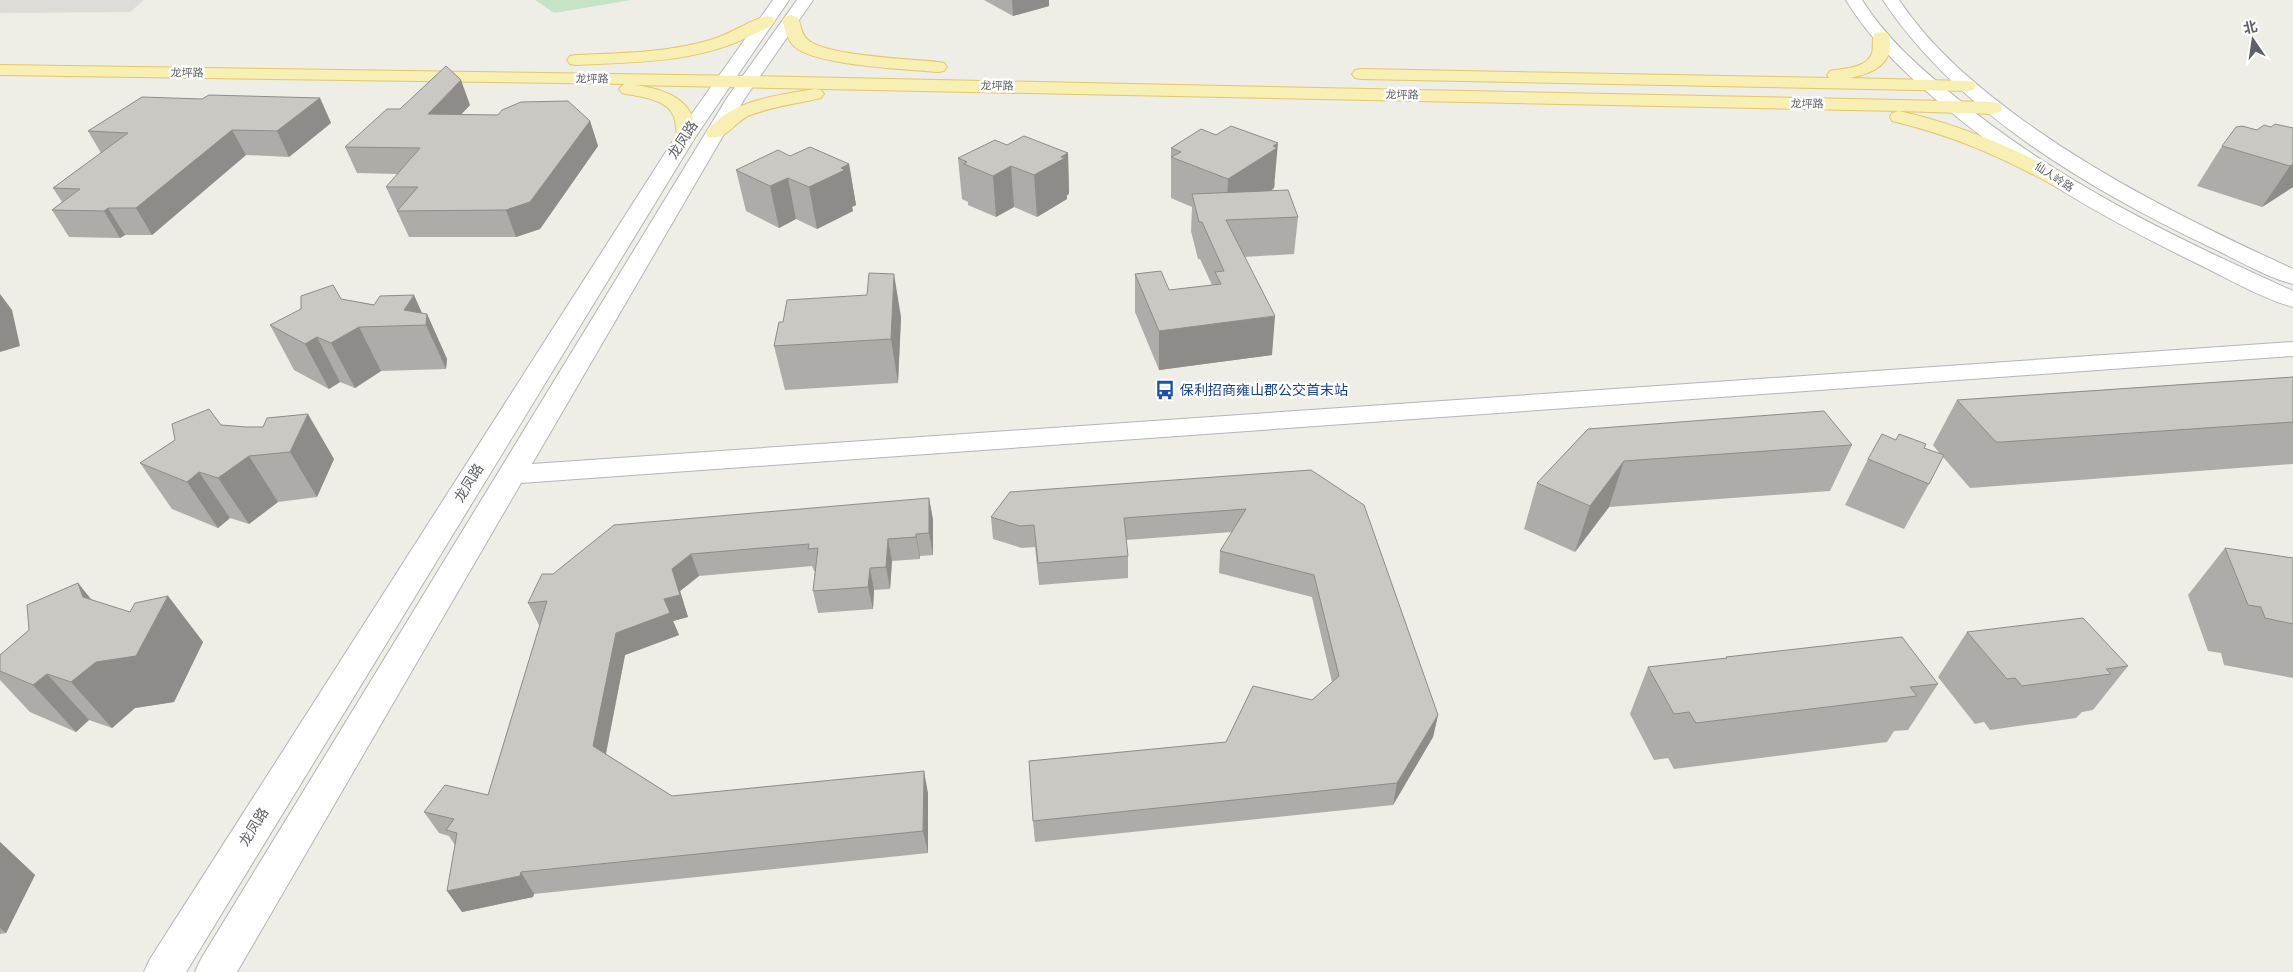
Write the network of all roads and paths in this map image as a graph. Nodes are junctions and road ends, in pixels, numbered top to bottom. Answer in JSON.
{"nodes":[{"id":1,"x":805,"y":0,"type":"edge"},
{"id":2,"x":1854,"y":0,"type":"edge"},
{"id":3,"x":1891,"y":0,"type":"edge"},
{"id":4,"x":780,"y":14,"type":"edge"},
{"id":5,"x":1881,"y":37,"type":"junction"},
{"id":6,"x":0,"y":54,"type":"edge"},
{"id":7,"x":79,"y":54,"type":"dead end"},
{"id":8,"x":556,"y":60,"type":"dead end"},
{"id":9,"x":576,"y":60,"type":"junction"},
{"id":10,"x":780,"y":64,"type":"dead end"},
{"id":11,"x":800,"y":64,"type":"dead end"},
{"id":12,"x":938,"y":67,"type":"junction"},
{"id":13,"x":958,"y":67,"type":"dead end"},
{"id":14,"x":0,"y":70,"type":"edge"},
{"id":15,"x":742,"y":72,"type":"junction"},
{"id":16,"x":1344,"y":74,"type":"dead end"},
{"id":17,"x":565,"y":78,"type":"junction"},
{"id":18,"x":1761,"y":82,"type":"junction"},
{"id":19,"x":934,"y":84,"type":"junction"},
{"id":20,"x":1931,"y":85,"type":"junction"},
{"id":21,"x":1967,"y":86,"type":"junction"},
{"id":22,"x":1776,"y":103,"type":"junction"},
{"id":23,"x":1956,"y":107,"type":"junction"},
{"id":24,"x":1993,"y":108,"type":"junction"},
{"id":25,"x":715,"y":133,"type":"junction"},
{"id":26,"x":686,"y":136,"type":"junction"},
{"id":27,"x":2060,"y":181,"type":"junction"},
{"id":28,"x":2293,"y":276,"type":"edge"},
{"id":29,"x":2293,"y":300,"type":"edge"},
{"id":30,"x":2293,"y":349,"type":"edge"},
{"id":31,"x":510,"y":475,"type":"junction"},
{"id":32,"x":164,"y":972,"type":"edge"},
{"id":33,"x":214,"y":972,"type":"edge"}],
"edges":[{"from":1,"to":4,"type":"street","name":"龙凤路"},
{"from":2,"to":5,"type":"street","name":"仙人岭路"},
{"from":3,"to":21,"type":"street","name":"仙人岭路"},
{"from":4,"to":9,"type":"main road"},
{"from":4,"to":12,"type":"main road"},
{"from":4,"to":15,"type":"street","name":"龙凤路"},
{"from":5,"to":18,"type":"main road"},
{"from":5,"to":20,"type":"street","name":"仙人岭路"},
{"from":6,"to":7,"type":"main road"},
{"from":8,"to":9,"type":"main road","name":"龙坪路"},
{"from":9,"to":15,"type":"main road","name":"龙坪路"},
{"from":10,"to":15,"type":"main road","name":"龙坪路"},
{"from":11,"to":12,"type":"main road"},
{"from":12,"to":13,"type":"main road"},
{"from":14,"to":17,"type":"main road","name":"龙坪路"},
{"from":15,"to":17,"type":"main road","name":"龙坪路"},
{"from":15,"to":19,"type":"main road","name":"龙坪路"},
{"from":15,"to":25,"type":"street","name":"龙凤路"},
{"from":15,"to":26,"type":"street","name":"龙凤路"},
{"from":16,"to":18,"type":"main road","name":"龙坪路"},
{"from":17,"to":26,"type":"main road"},
{"from":18,"to":20,"type":"main road","name":"龙坪路"},
{"from":19,"to":22,"type":"main road","name":"龙坪路"},
{"from":19,"to":25,"type":"main road"},
{"from":20,"to":21,"type":"main road","name":"龙坪路"},
{"from":20,"to":23,"type":"street","name":"仙人岭路"},
{"from":21,"to":24,"type":"street","name":"仙人岭路"},
{"from":22,"to":23,"type":"main road","name":"龙坪路"},
{"from":22,"to":27,"type":"main road"},
{"from":23,"to":24,"type":"main road","name":"龙坪路"},
{"from":23,"to":27,"type":"street","name":"仙人岭路"},
{"from":24,"to":28,"type":"street","name":"仙人岭路"},
{"from":25,"to":31,"type":"street","name":"龙凤路"},
{"from":26,"to":32,"type":"street","name":"龙凤路"},
{"from":27,"to":29,"type":"street","name":"仙人岭路"},
{"from":30,"to":31,"type":"street"},
{"from":31,"to":33,"type":"street","name":"龙凤路"}]}
